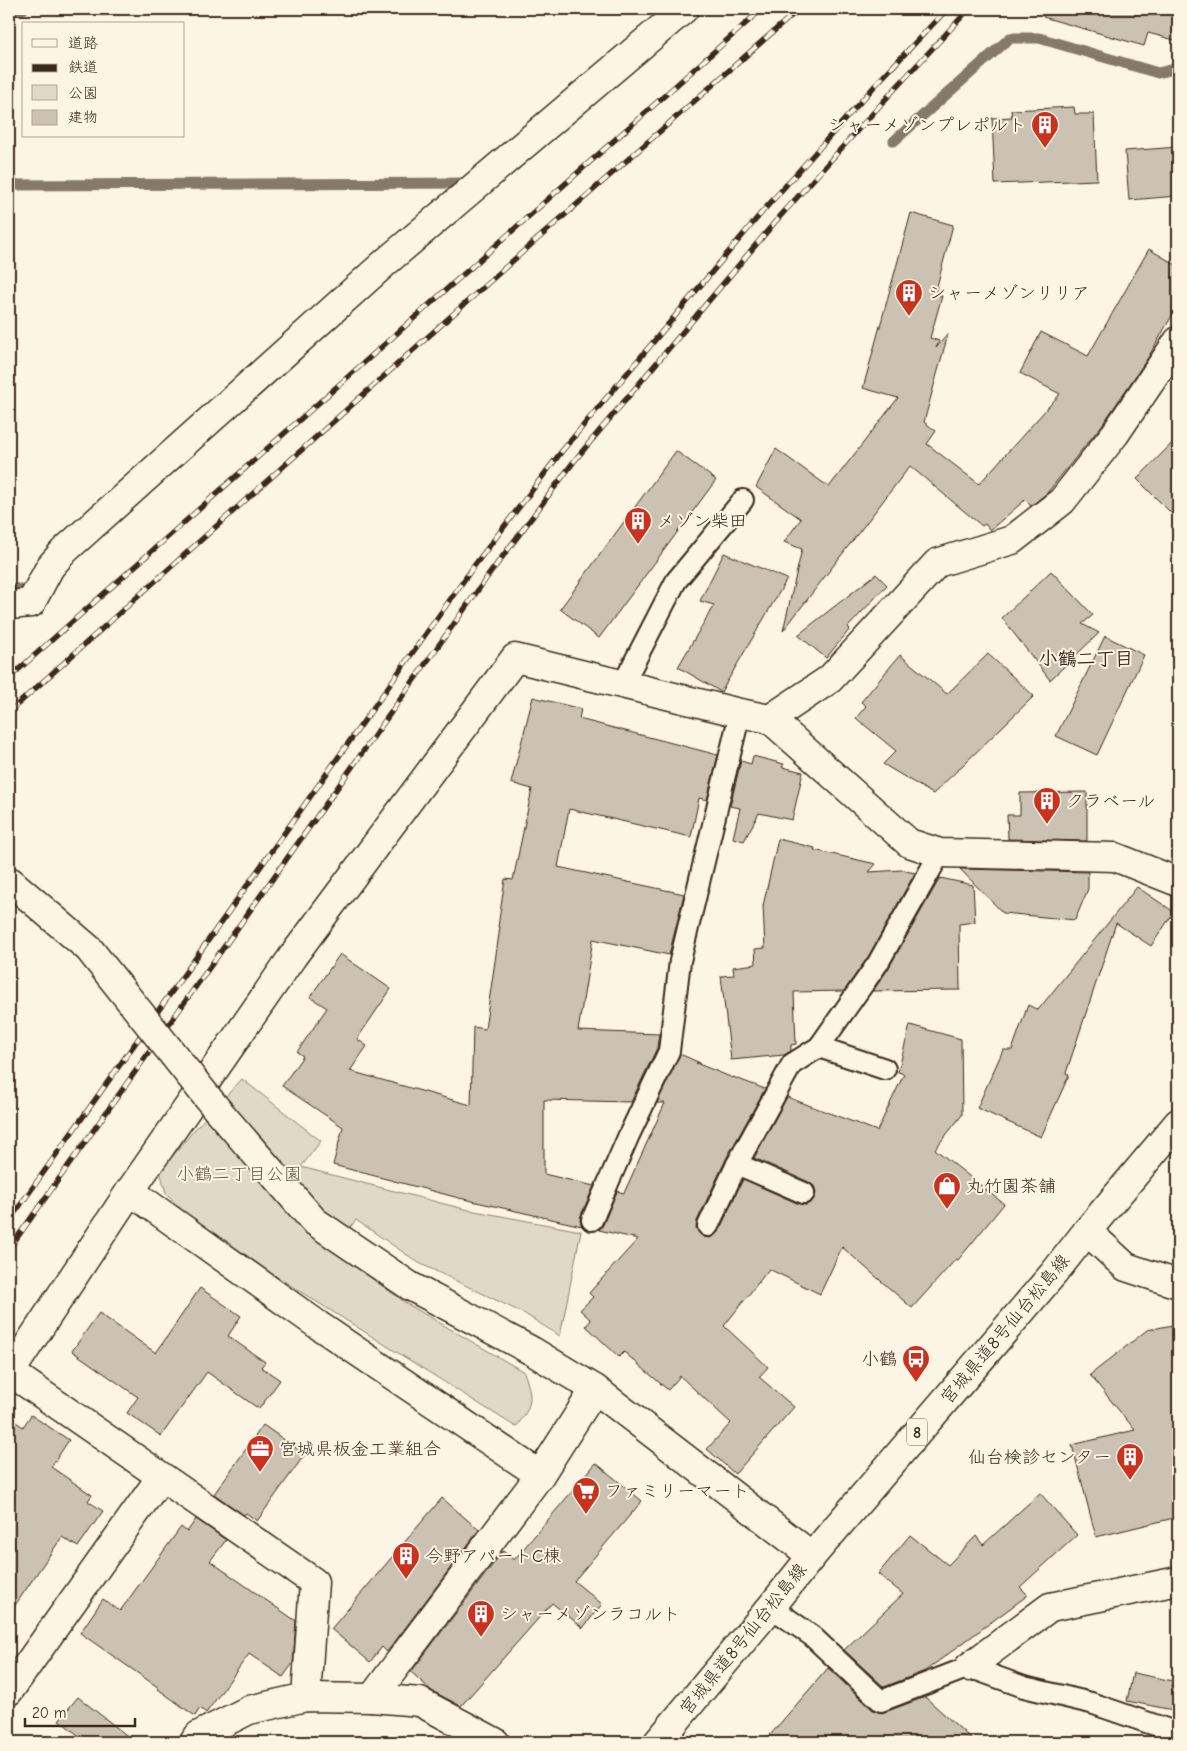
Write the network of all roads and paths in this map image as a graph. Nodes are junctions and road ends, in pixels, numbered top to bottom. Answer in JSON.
{"nodes":[{"id":1,"x":684,"y":9,"type":"edge"},
{"id":2,"x":1178,"y":341,"type":"edge"},
{"id":3,"x":743,"y":500,"type":"dead end"},
{"id":4,"x":9,"y":605,"type":"edge"},
{"id":5,"x":623,"y":684,"type":"junction"},
{"id":6,"x":740,"y":714,"type":"junction"},
{"id":7,"x":770,"y":719,"type":"junction"},
{"id":8,"x":940,"y":853,"type":"junction"},
{"id":9,"x":9,"y":882,"type":"edge"},
{"id":10,"x":1178,"y":882,"type":"edge"},
{"id":11,"x":819,"y":1047,"type":"junction"},
{"id":12,"x":885,"y":1069,"type":"dead end"},
{"id":13,"x":1178,"y":1123,"type":"edge"},
{"id":14,"x":737,"y":1164,"type":"junction"},
{"id":15,"x":130,"y":1191,"type":"junction"},
{"id":16,"x":804,"y":1193,"type":"dead end"},
{"id":17,"x":592,"y":1220,"type":"dead end"},
{"id":18,"x":708,"y":1226,"type":"dead end"},
{"id":19,"x":1087,"y":1231,"type":"junction"},
{"id":20,"x":1178,"y":1284,"type":"edge"},
{"id":21,"x":9,"y":1373,"type":"edge"},
{"id":22,"x":595,"y":1389,"type":"junction"},
{"id":23,"x":540,"y":1474,"type":"junction"},
{"id":24,"x":161,"y":1477,"type":"junction"},
{"id":25,"x":812,"y":1556,"type":"junction"},
{"id":26,"x":1178,"y":1581,"type":"edge"},
{"id":27,"x":771,"y":1607,"type":"junction"},
{"id":28,"x":969,"y":1668,"type":"junction"},
{"id":29,"x":9,"y":1691,"type":"edge"},
{"id":30,"x":306,"y":1697,"type":"junction"},
{"id":31,"x":372,"y":1698,"type":"junction"},
{"id":32,"x":1178,"y":1733,"type":"edge"},
{"id":33,"x":194,"y":1742,"type":"edge"},
{"id":34,"x":495,"y":1742,"type":"edge"},
{"id":35,"x":658,"y":1742,"type":"edge"}],
"edges":[{"from":1,"to":4,"type":"street"},
{"from":2,"to":7,"type":"street"},
{"from":3,"to":5,"type":"lane"},
{"from":5,"to":6,"type":"street"},
{"from":5,"to":15,"type":"street"},
{"from":6,"to":7,"type":"street"},
{"from":6,"to":17,"type":"lane"},
{"from":7,"to":8,"type":"street"},
{"from":8,"to":10,"type":"street"},
{"from":8,"to":11,"type":"lane"},
{"from":9,"to":22,"type":"street","bridge":true},
{"from":11,"to":12,"type":"lane"},
{"from":11,"to":14,"type":"lane"},
{"from":13,"to":19,"type":"street","name":"宮城県道8号仙台松島線","number":"8"},
{"from":14,"to":16,"type":"lane"},
{"from":14,"to":18,"type":"lane"},
{"from":15,"to":21,"type":"street"},
{"from":15,"to":23,"type":"street"},
{"from":19,"to":20,"type":"street"},
{"from":19,"to":25,"type":"street","name":"宮城県道8号仙台松島線","number":"8"},
{"from":21,"to":24,"type":"street"},
{"from":22,"to":23,"type":"street"},
{"from":22,"to":25,"type":"street"},
{"from":23,"to":31,"type":"street"},
{"from":24,"to":29,"type":"street"},
{"from":24,"to":30,"type":"street"},
{"from":25,"to":27,"type":"street","name":"宮城県道8号仙台松島線","number":"8"},
{"from":26,"to":28,"type":"street"},
{"from":27,"to":28,"type":"lane"},
{"from":27,"to":35,"type":"street","name":"宮城県道8号仙台松島線","number":"8"},
{"from":28,"to":32,"type":"lane"},
{"from":30,"to":31,"type":"street"},
{"from":30,"to":33,"type":"street"},
{"from":31,"to":34,"type":"street"}]}
